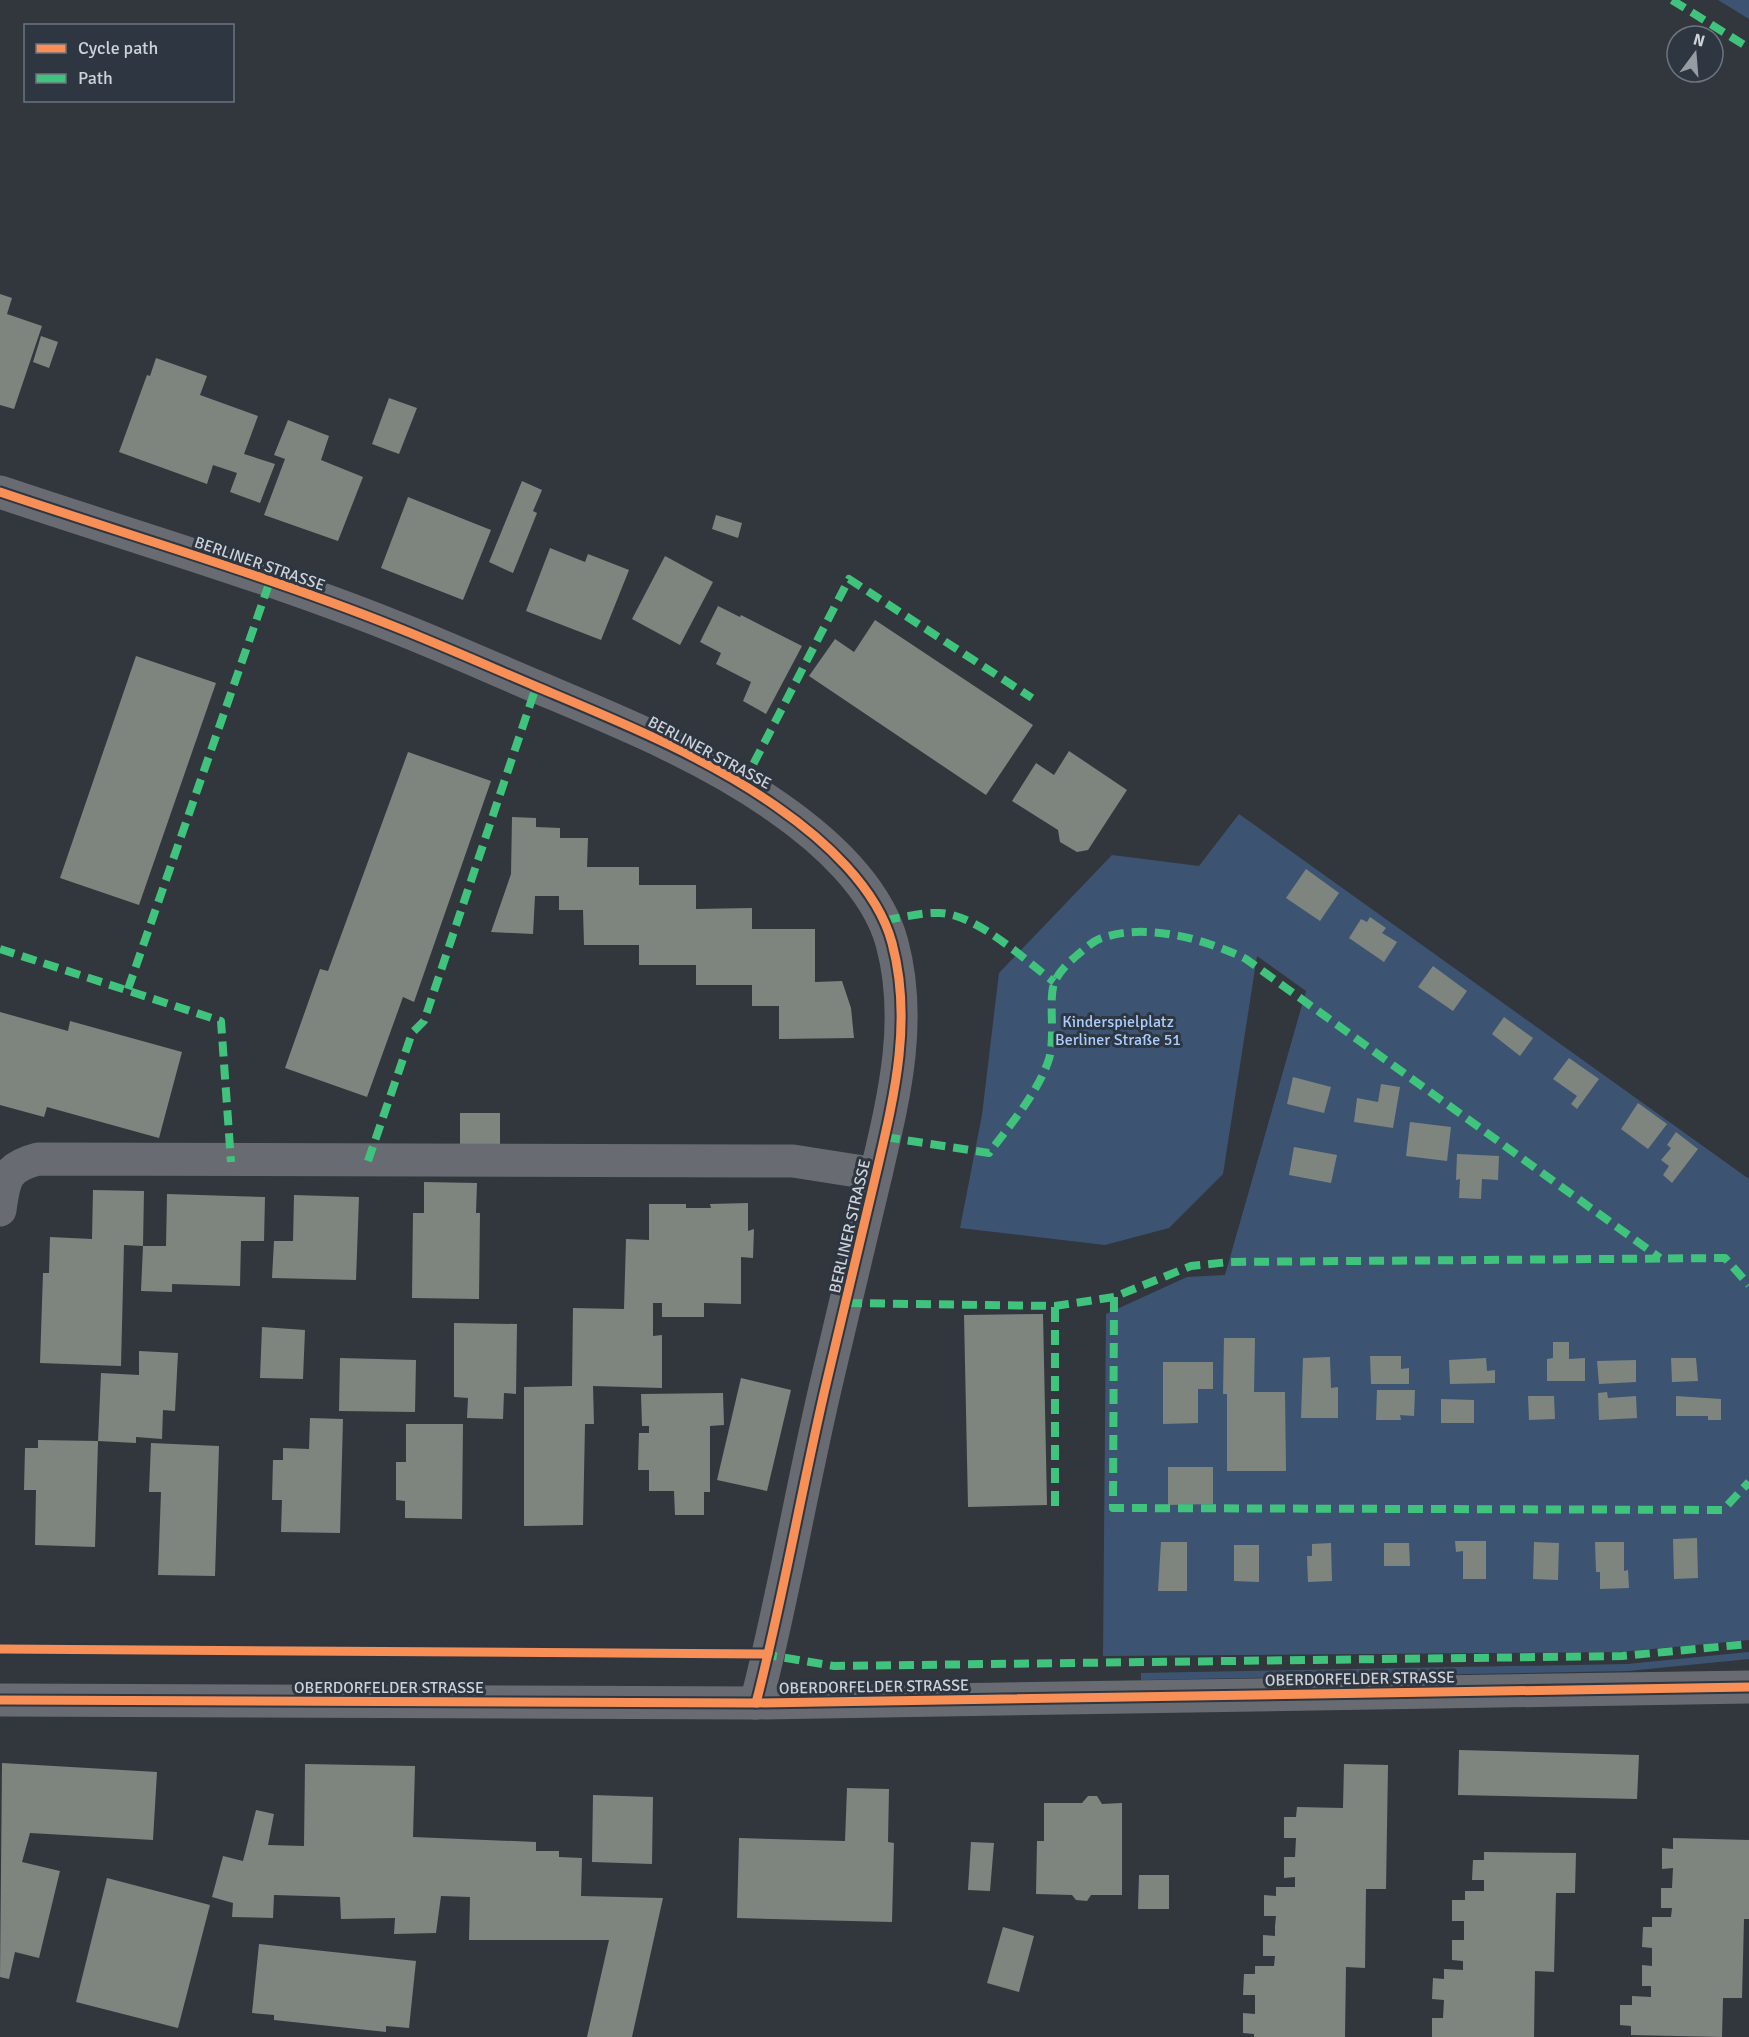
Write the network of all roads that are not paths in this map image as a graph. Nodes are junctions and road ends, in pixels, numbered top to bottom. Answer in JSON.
{"nodes":[{"id":1,"x":0,"y":492,"type":"edge"},
{"id":2,"x":876,"y":1174,"type":"junction"},
{"id":3,"x":0,"y":1210,"type":"edge"},
{"id":4,"x":1749,"y":1687,"type":"edge"},
{"id":5,"x":0,"y":1700,"type":"edge"},
{"id":6,"x":756,"y":1703,"type":"junction"}],
"edges":[{"from":1,"to":2,"type":"street","name":"BERLINER STRASSE"},
{"from":2,"to":3,"type":"street"},
{"from":2,"to":6,"type":"street","name":"BERLINER STRASSE"},
{"from":4,"to":6,"type":"street","name":"OBERDORFELDER STRASSE"},
{"from":5,"to":6,"type":"street","name":"OBERDORFELDER STRASSE"}]}
